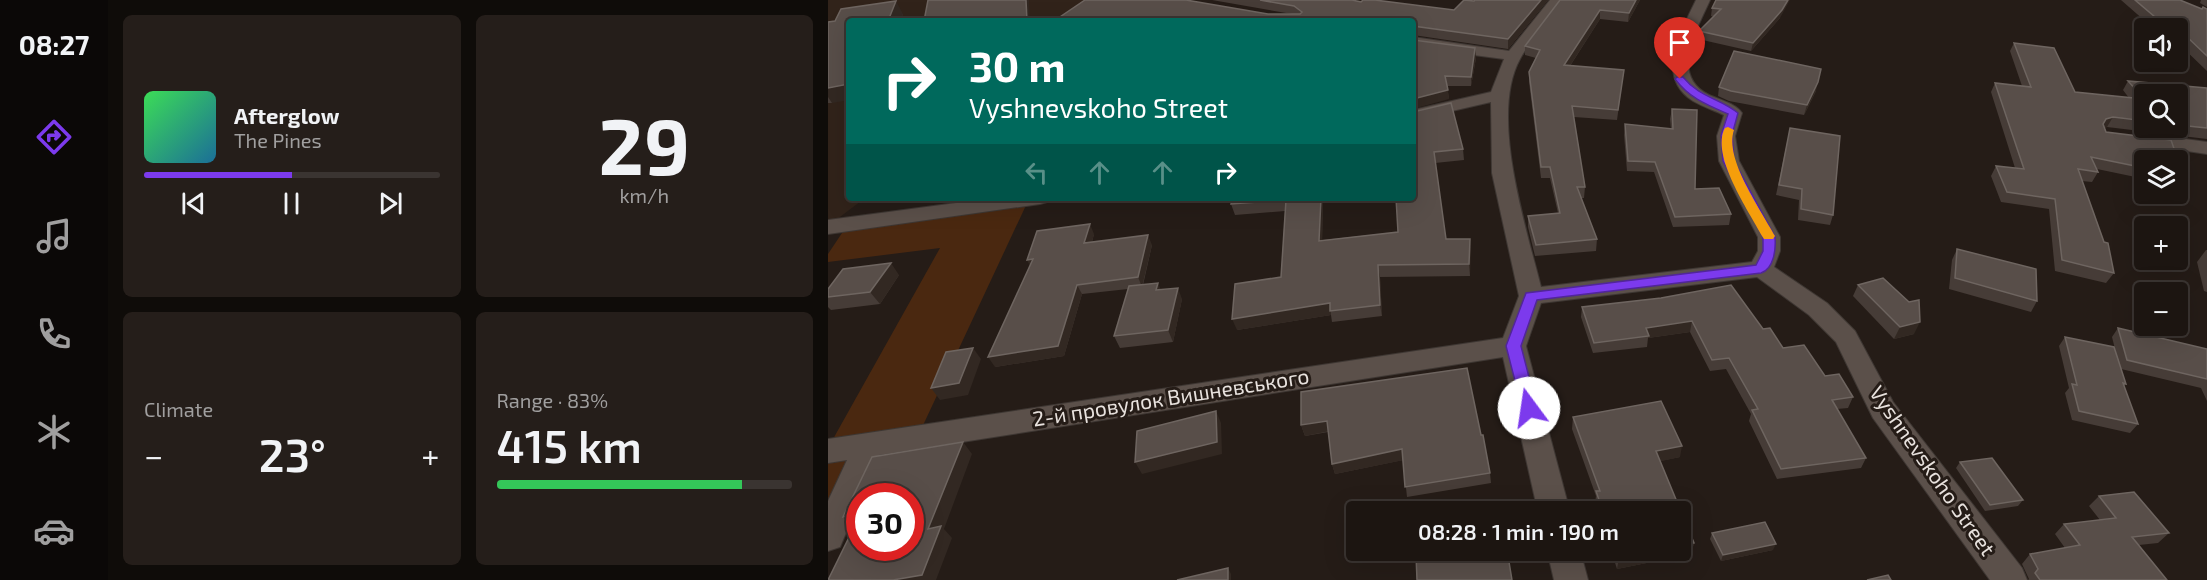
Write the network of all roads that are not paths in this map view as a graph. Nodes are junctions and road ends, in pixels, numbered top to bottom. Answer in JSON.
{"nodes":[{"id":1,"x":1557,"y":0,"type":"edge"},
{"id":2,"x":1703,"y":0,"type":"edge"},
{"id":3,"x":1416,"y":42,"type":"edge"},
{"id":4,"x":1513,"y":56,"type":"junction"},
{"id":5,"x":1499,"y":95,"type":"junction"},
{"id":6,"x":1416,"y":114,"type":"edge"},
{"id":7,"x":2120,"y":136,"type":"edge"},
{"id":8,"x":2207,"y":148,"type":"edge"},
{"id":9,"x":1017,"y":201,"type":"edge"},
{"id":10,"x":828,"y":226,"type":"edge"},
{"id":11,"x":1761,"y":269,"type":"junction"},
{"id":12,"x":1531,"y":296,"type":"junction"},
{"id":13,"x":1514,"y":346,"type":"junction"},
{"id":14,"x":869,"y":444,"type":"junction"},
{"id":15,"x":828,"y":451,"type":"edge"},
{"id":16,"x":1551,"y":501,"type":"edge"},
{"id":17,"x":828,"y":536,"type":"edge"},
{"id":18,"x":1566,"y":561,"type":"edge"},
{"id":19,"x":1571,"y":580,"type":"edge"},
{"id":20,"x":2010,"y":580,"type":"edge"}],
"edges":[{"from":1,"to":4,"type":"street"},
{"from":2,"to":11,"type":"street"},
{"from":3,"to":4,"type":"street"},
{"from":4,"to":5,"type":"street"},
{"from":5,"to":6,"type":"street"},
{"from":5,"to":12,"type":"street"},
{"from":7,"to":8,"type":"street"},
{"from":9,"to":10,"type":"street"},
{"from":11,"to":12,"type":"street"},
{"from":11,"to":20,"type":"street","name":"Vyshnevskoho Street"},
{"from":12,"to":13,"type":"street"},
{"from":13,"to":14,"type":"street","name":"2-й провулок Вишневського"},
{"from":13,"to":16,"type":"street"},
{"from":14,"to":15,"type":"street","name":"2-й провулок Вишневського"},
{"from":14,"to":17,"type":"street"},
{"from":18,"to":19,"type":"street"}]}
